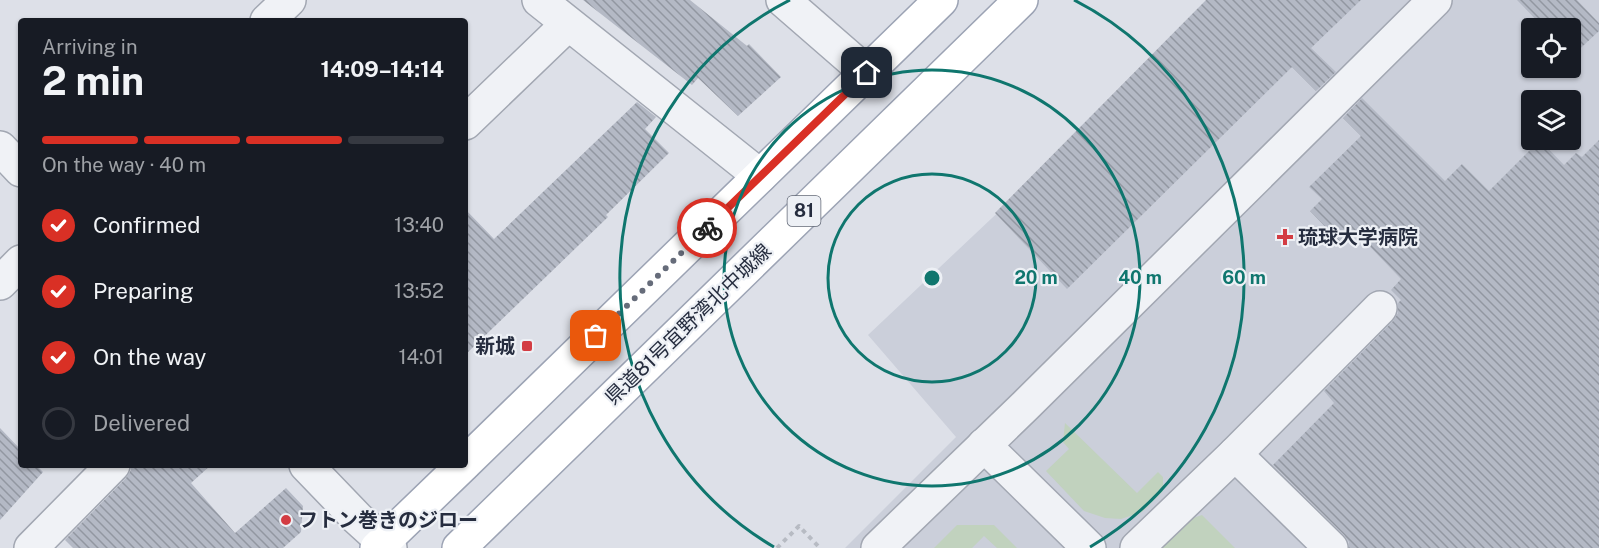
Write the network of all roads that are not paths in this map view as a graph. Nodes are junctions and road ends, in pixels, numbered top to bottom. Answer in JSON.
{"nodes":[{"id":1,"x":289,"y":0,"type":"edge"},
{"id":2,"x":539,"y":0,"type":"edge"},
{"id":3,"x":783,"y":0,"type":"edge"},
{"id":4,"x":940,"y":0,"type":"edge"},
{"id":5,"x":1021,"y":0,"type":"edge"},
{"id":6,"x":1435,"y":0,"type":"edge"},
{"id":7,"x":270,"y":18,"type":"edge"},
{"id":8,"x":568,"y":24,"type":"junction"},
{"id":9,"x":867,"y":73,"type":"junction"},
{"id":10,"x":468,"y":120,"type":"edge"},
{"id":11,"x":0,"y":148,"type":"edge"},
{"id":12,"x":18,"y":167,"type":"edge"},
{"id":13,"x":760,"y":176,"type":"junction"},
{"id":14,"x":18,"y":265,"type":"edge"},
{"id":15,"x":0,"y":283,"type":"edge"},
{"id":16,"x":1380,"y":308,"type":"dead end"},
{"id":17,"x":984,"y":445,"type":"junction"},
{"id":18,"x":1235,"y":454,"type":"junction"},
{"id":19,"x":468,"y":460,"type":"edge"},
{"id":20,"x":110,"y":468,"type":"edge"},
{"id":21,"x":309,"y":468,"type":"edge"},
{"id":22,"x":460,"y":468,"type":"edge"},
{"id":23,"x":383,"y":546,"type":"edge"},
{"id":24,"x":31,"y":548,"type":"edge"},
{"id":25,"x":459,"y":548,"type":"edge"},
{"id":26,"x":878,"y":548,"type":"edge"},
{"id":27,"x":1089,"y":548,"type":"edge"},
{"id":28,"x":1137,"y":548,"type":"edge"},
{"id":29,"x":1331,"y":548,"type":"edge"}],
"edges":[{"from":1,"to":7,"type":"street"},
{"from":2,"to":8,"type":"street"},
{"from":3,"to":9,"type":"street"},
{"from":4,"to":9,"type":"main road"},
{"from":5,"to":25,"type":"main road","name":"県道81号宜野湾北中城線","number":"81"},
{"from":6,"to":17,"type":"street"},
{"from":8,"to":10,"type":"street"},
{"from":8,"to":13,"type":"street"},
{"from":9,"to":13,"type":"main road"},
{"from":11,"to":12,"type":"street"},
{"from":13,"to":19,"type":"main road"},
{"from":14,"to":15,"type":"street"},
{"from":16,"to":18,"type":"street"},
{"from":17,"to":26,"type":"street"},
{"from":17,"to":27,"type":"street"},
{"from":18,"to":28,"type":"street"},
{"from":18,"to":29,"type":"street"},
{"from":20,"to":24,"type":"street"},
{"from":21,"to":23,"type":"street"},
{"from":22,"to":23,"type":"main road"}]}
